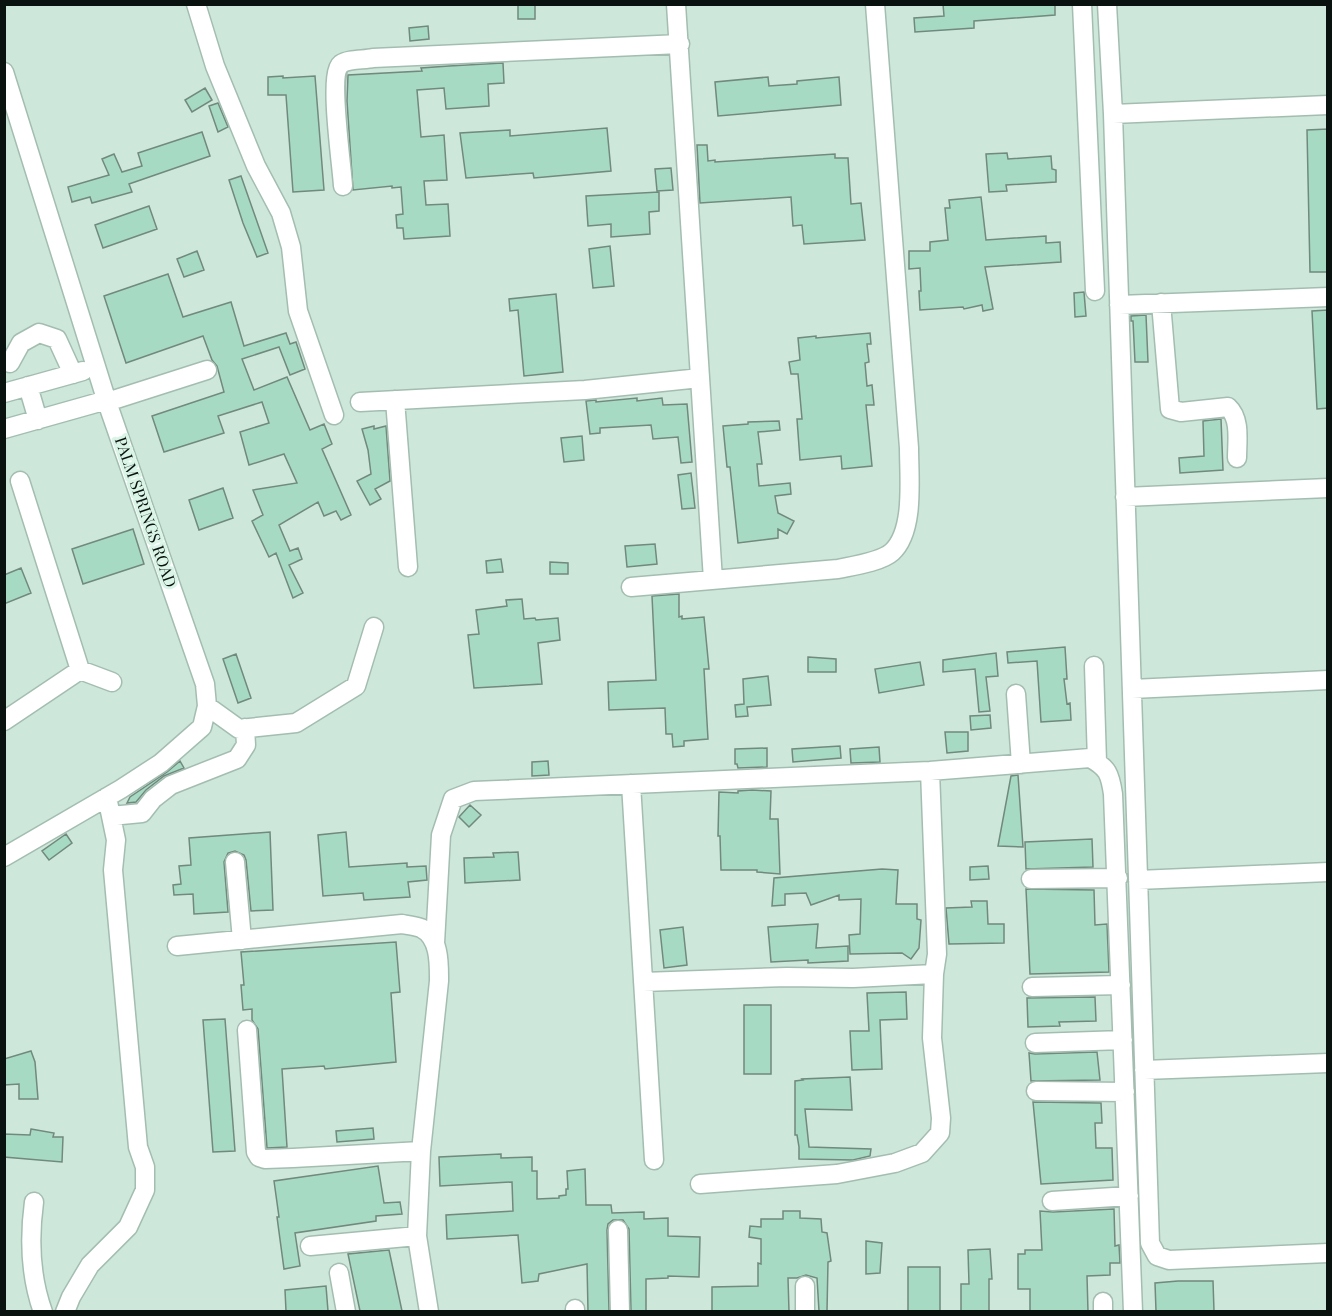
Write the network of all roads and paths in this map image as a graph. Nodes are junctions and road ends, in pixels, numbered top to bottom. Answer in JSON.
{"nodes":[{"id":1,"x":196,"y":4,"type":"edge"},
{"id":2,"x":676,"y":4,"type":"edge"},
{"id":3,"x":875,"y":4,"type":"edge"},
{"id":4,"x":1082,"y":4,"type":"edge"},
{"id":5,"x":1107,"y":4,"type":"edge"},
{"id":6,"x":680,"y":44,"type":"junction"},
{"id":7,"x":4,"y":72,"type":"edge"},
{"id":8,"x":1328,"y":105,"type":"edge"},
{"id":9,"x":1113,"y":114,"type":"junction"},
{"id":10,"x":343,"y":186,"type":"dead end"},
{"id":11,"x":1095,"y":291,"type":"dead end"},
{"id":12,"x":1328,"y":297,"type":"edge"},
{"id":13,"x":1161,"y":303,"type":"junction"},
{"id":14,"x":1119,"y":305,"type":"junction"},
{"id":15,"x":10,"y":363,"type":"dead end"},
{"id":16,"x":96,"y":367,"type":"junction"},
{"id":17,"x":207,"y":370,"type":"dead end"},
{"id":18,"x":73,"y":374,"type":"junction"},
{"id":19,"x":700,"y":378,"type":"junction"},
{"id":20,"x":28,"y":386,"type":"junction"},
{"id":21,"x":4,"y":393,"type":"edge"},
{"id":22,"x":395,"y":400,"type":"junction"},
{"id":23,"x":107,"y":401,"type":"junction"},
{"id":24,"x":360,"y":402,"type":"dead end"},
{"id":25,"x":334,"y":415,"type":"dead end"},
{"id":26,"x":38,"y":420,"type":"junction"},
{"id":27,"x":4,"y":429,"type":"edge"},
{"id":28,"x":1237,"y":458,"type":"dead end"},
{"id":29,"x":20,"y":480,"type":"dead end"},
{"id":30,"x":1328,"y":488,"type":"edge"},
{"id":31,"x":1125,"y":497,"type":"junction"},
{"id":32,"x":408,"y":567,"type":"dead end"},
{"id":33,"x":713,"y":580,"type":"junction"},
{"id":34,"x":632,"y":587,"type":"dead end"},
{"id":35,"x":374,"y":627,"type":"dead end"},
{"id":36,"x":1094,"y":666,"type":"dead end"},
{"id":37,"x":80,"y":670,"type":"junction"},
{"id":38,"x":1328,"y":680,"type":"edge"},
{"id":39,"x":112,"y":682,"type":"dead end"},
{"id":40,"x":1132,"y":689,"type":"junction"},
{"id":41,"x":1016,"y":694,"type":"dead end"},
{"id":42,"x":207,"y":706,"type":"junction"},
{"id":43,"x":4,"y":721,"type":"edge"},
{"id":44,"x":245,"y":729,"type":"junction"},
{"id":45,"x":1097,"y":762,"type":"junction"},
{"id":46,"x":1021,"y":764,"type":"junction"},
{"id":47,"x":930,"y":771,"type":"junction"},
{"id":48,"x":631,"y":784,"type":"junction"},
{"id":49,"x":106,"y":797,"type":"junction"},
{"id":50,"x":111,"y":816,"type":"junction"},
{"id":51,"x":4,"y":857,"type":"edge"},
{"id":52,"x":234,"y":862,"type":"dead end"},
{"id":53,"x":1328,"y":872,"type":"edge"},
{"id":54,"x":1118,"y":878,"type":"junction"},
{"id":55,"x":1031,"y":879,"type":"dead end"},
{"id":56,"x":1138,"y":880,"type":"junction"},
{"id":57,"x":242,"y":940,"type":"junction"},
{"id":58,"x":435,"y":943,"type":"junction"},
{"id":59,"x":177,"y":946,"type":"dead end"},
{"id":60,"x":934,"y":974,"type":"junction"},
{"id":61,"x":643,"y":982,"type":"junction"},
{"id":62,"x":1121,"y":985,"type":"junction"},
{"id":63,"x":1032,"y":987,"type":"dead end"},
{"id":64,"x":247,"y":1030,"type":"dead end"},
{"id":65,"x":1123,"y":1040,"type":"junction"},
{"id":66,"x":1035,"y":1043,"type":"dead end"},
{"id":67,"x":1328,"y":1063,"type":"edge"},
{"id":68,"x":1144,"y":1070,"type":"junction"},
{"id":69,"x":1036,"y":1091,"type":"dead end"},
{"id":70,"x":1125,"y":1092,"type":"junction"},
{"id":71,"x":421,"y":1151,"type":"junction"},
{"id":72,"x":654,"y":1160,"type":"dead end"},
{"id":73,"x":700,"y":1184,"type":"dead end"},
{"id":74,"x":1129,"y":1196,"type":"junction"},
{"id":75,"x":1052,"y":1201,"type":"dead end"},
{"id":76,"x":34,"y":1202,"type":"dead end"},
{"id":77,"x":618,"y":1230,"type":"dead end"},
{"id":78,"x":417,"y":1236,"type":"junction"},
{"id":79,"x":310,"y":1246,"type":"dead end"},
{"id":80,"x":1328,"y":1253,"type":"edge"},
{"id":81,"x":339,"y":1273,"type":"dead end"},
{"id":82,"x":805,"y":1286,"type":"dead end"},
{"id":83,"x":43,"y":1311,"type":"edge"},
{"id":84,"x":66,"y":1311,"type":"edge"},
{"id":85,"x":346,"y":1311,"type":"edge"},
{"id":86,"x":429,"y":1311,"type":"edge"},
{"id":87,"x":620,"y":1311,"type":"edge"},
{"id":88,"x":805,"y":1311,"type":"edge"},
{"id":89,"x":1133,"y":1311,"type":"edge"}],
"edges":[{"from":1,"to":25,"type":"street"},
{"from":2,"to":6,"type":"street"},
{"from":3,"to":33,"type":"street"},
{"from":4,"to":11,"type":"street"},
{"from":5,"to":9,"type":"street"},
{"from":6,"to":10,"type":"street"},
{"from":6,"to":19,"type":"street"},
{"from":7,"to":16,"type":"street","name":"PALM SPRINGS ROAD"},
{"from":8,"to":9,"type":"street"},
{"from":9,"to":14,"type":"street"},
{"from":12,"to":13,"type":"street"},
{"from":13,"to":14,"type":"street"},
{"from":13,"to":28,"type":"street"},
{"from":14,"to":31,"type":"street"},
{"from":15,"to":18,"type":"street"},
{"from":16,"to":18,"type":"street"},
{"from":16,"to":23,"type":"street","name":"PALM SPRINGS ROAD"},
{"from":17,"to":23,"type":"street"},
{"from":18,"to":20,"type":"street"},
{"from":19,"to":22,"type":"street"},
{"from":19,"to":33,"type":"street"},
{"from":20,"to":21,"type":"street"},
{"from":20,"to":26,"type":"street"},
{"from":22,"to":24,"type":"street"},
{"from":22,"to":32,"type":"street"},
{"from":23,"to":26,"type":"street"},
{"from":23,"to":42,"type":"street","name":"PALM SPRINGS ROAD"},
{"from":26,"to":27,"type":"street"},
{"from":29,"to":37,"type":"street"},
{"from":30,"to":31,"type":"street"},
{"from":31,"to":40,"type":"street"},
{"from":33,"to":34,"type":"street"},
{"from":35,"to":44,"type":"street"},
{"from":36,"to":45,"type":"street"},
{"from":37,"to":39,"type":"street"},
{"from":37,"to":43,"type":"street"},
{"from":38,"to":40,"type":"street"},
{"from":40,"to":56,"type":"street"},
{"from":41,"to":46,"type":"street"},
{"from":42,"to":44,"type":"street"},
{"from":42,"to":49,"type":"street"},
{"from":44,"to":50,"type":"street"},
{"from":45,"to":46,"type":"street"},
{"from":45,"to":54,"type":"street"},
{"from":46,"to":47,"type":"street"},
{"from":47,"to":48,"type":"street"},
{"from":47,"to":60,"type":"street"},
{"from":48,"to":58,"type":"street"},
{"from":48,"to":61,"type":"street"},
{"from":49,"to":50,"type":"street"},
{"from":49,"to":51,"type":"street"},
{"from":50,"to":84,"type":"street"},
{"from":52,"to":57,"type":"street"},
{"from":53,"to":56,"type":"street"},
{"from":54,"to":55,"type":"street"},
{"from":54,"to":62,"type":"street"},
{"from":56,"to":68,"type":"street"},
{"from":57,"to":58,"type":"street"},
{"from":57,"to":59,"type":"street"},
{"from":58,"to":71,"type":"street"},
{"from":60,"to":61,"type":"street"},
{"from":60,"to":73,"type":"street"},
{"from":61,"to":72,"type":"street"},
{"from":62,"to":63,"type":"street"},
{"from":62,"to":65,"type":"street"},
{"from":64,"to":71,"type":"street"},
{"from":65,"to":66,"type":"street"},
{"from":65,"to":70,"type":"street"},
{"from":67,"to":68,"type":"street"},
{"from":68,"to":80,"type":"street"},
{"from":69,"to":70,"type":"street"},
{"from":70,"to":74,"type":"street"},
{"from":71,"to":78,"type":"street"},
{"from":74,"to":75,"type":"street"},
{"from":74,"to":89,"type":"street"},
{"from":76,"to":83,"type":"street"},
{"from":77,"to":87,"type":"street"},
{"from":78,"to":79,"type":"street"},
{"from":78,"to":86,"type":"street"},
{"from":81,"to":85,"type":"street"},
{"from":82,"to":88,"type":"street"}]}
